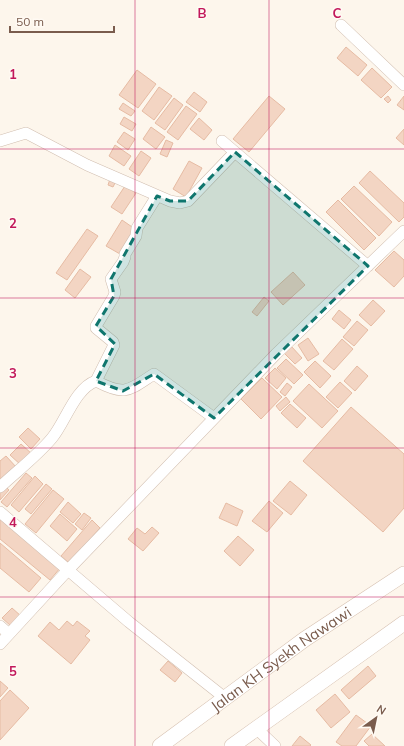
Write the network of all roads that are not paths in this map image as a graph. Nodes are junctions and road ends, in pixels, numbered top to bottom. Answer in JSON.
{"nodes":[{"id":1,"x":340,"y":26,"type":"dead end"},
{"id":2,"x":404,"y":85,"type":"edge"},
{"id":3,"x":0,"y":141,"type":"edge"},
{"id":4,"x":222,"y":141,"type":"dead end"},
{"id":5,"x":235,"y":152,"type":"junction"},
{"id":6,"x":157,"y":196,"type":"junction"},
{"id":7,"x":404,"y":231,"type":"edge"},
{"id":8,"x":368,"y":266,"type":"junction"},
{"id":9,"x":96,"y":381,"type":"junction"},
{"id":10,"x":214,"y":418,"type":"junction"},
{"id":11,"x":0,"y":487,"type":"edge"},
{"id":12,"x":0,"y":512,"type":"edge"},
{"id":13,"x":68,"y":570,"type":"junction"},
{"id":14,"x":404,"y":574,"type":"edge"},
{"id":15,"x":404,"y":623,"type":"edge"},
{"id":16,"x":0,"y":626,"type":"edge"},
{"id":17,"x":9,"y":634,"type":"junction"},
{"id":18,"x":0,"y":644,"type":"edge"},
{"id":19,"x":225,"y":698,"type":"junction"},
{"id":20,"x":257,"y":729,"type":"junction"},
{"id":21,"x":160,"y":746,"type":"edge"},
{"id":22,"x":232,"y":746,"type":"edge"},
{"id":23,"x":276,"y":746,"type":"edge"}],
"edges":[{"from":1,"to":2,"type":"street"},
{"from":3,"to":6,"type":"street"},
{"from":4,"to":5,"type":"street"},
{"from":5,"to":6,"type":"street"},
{"from":5,"to":8,"type":"street"},
{"from":6,"to":9,"type":"street"},
{"from":7,"to":8,"type":"street"},
{"from":8,"to":10,"type":"street"},
{"from":9,"to":10,"type":"street"},
{"from":9,"to":11,"type":"street"},
{"from":10,"to":13,"type":"street"},
{"from":12,"to":13,"type":"street"},
{"from":13,"to":17,"type":"street"},
{"from":13,"to":19,"type":"street"},
{"from":14,"to":19,"type":"main road","name":"Jalan KH Syekh Nawawi"},
{"from":15,"to":20,"type":"main road"},
{"from":16,"to":17,"type":"street"},
{"from":17,"to":18,"type":"street"},
{"from":19,"to":21,"type":"main road","name":"Jalan KH Syekh Nawawi"},
{"from":20,"to":22,"type":"main road"},
{"from":20,"to":23,"type":"street"}]}
